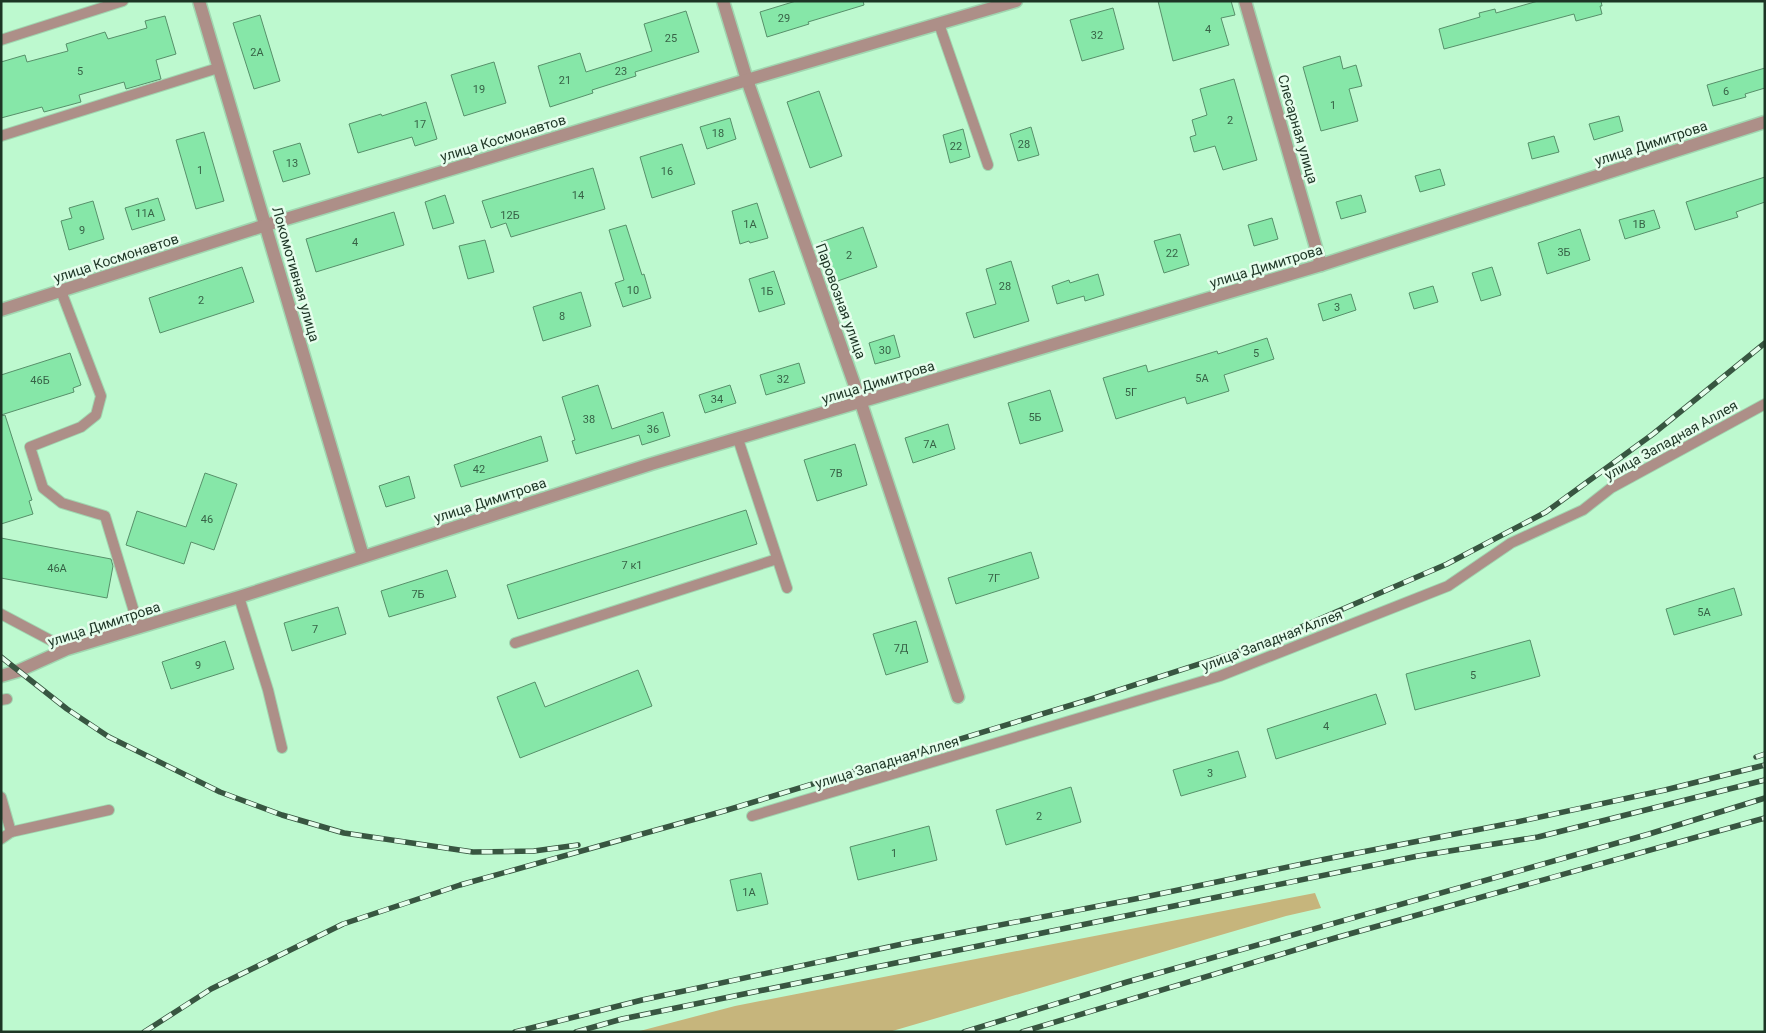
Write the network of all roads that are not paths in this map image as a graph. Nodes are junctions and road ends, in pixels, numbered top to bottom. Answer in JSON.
{"nodes":[{"id":1,"x":123,"y":1,"type":"edge"},
{"id":2,"x":198,"y":1,"type":"edge"},
{"id":3,"x":723,"y":1,"type":"edge"},
{"id":4,"x":1016,"y":1,"type":"edge"},
{"id":5,"x":1246,"y":1,"type":"edge"},
{"id":6,"x":939,"y":24,"type":"junction"},
{"id":7,"x":1,"y":40,"type":"edge"},
{"id":8,"x":218,"y":68,"type":"junction"},
{"id":9,"x":747,"y":80,"type":"junction"},
{"id":10,"x":1765,"y":122,"type":"edge"},
{"id":11,"x":1,"y":136,"type":"edge"},
{"id":12,"x":988,"y":166,"type":"dead end"},
{"id":13,"x":266,"y":225,"type":"junction"},
{"id":14,"x":1321,"y":265,"type":"junction"},
{"id":15,"x":61,"y":291,"type":"junction"},
{"id":16,"x":1,"y":310,"type":"edge"},
{"id":17,"x":861,"y":402,"type":"junction"},
{"id":18,"x":1765,"y":404,"type":"edge"},
{"id":19,"x":738,"y":439,"type":"junction"},
{"id":20,"x":363,"y":556,"type":"junction"},
{"id":21,"x":777,"y":558,"type":"junction"},
{"id":22,"x":787,"y":588,"type":"dead end"},
{"id":23,"x":239,"y":597,"type":"junction"},
{"id":24,"x":1,"y":614,"type":"edge"},
{"id":25,"x":139,"y":628,"type":"junction"},
{"id":26,"x":515,"y":643,"type":"dead end"},
{"id":27,"x":67,"y":649,"type":"junction"},
{"id":28,"x":1,"y":676,"type":"edge"},
{"id":29,"x":958,"y":697,"type":"dead end"},
{"id":30,"x":282,"y":748,"type":"dead end"},
{"id":31,"x":1,"y":796,"type":"edge"},
{"id":32,"x":109,"y":810,"type":"dead end"},
{"id":33,"x":752,"y":816,"type":"dead end"},
{"id":34,"x":11,"y":832,"type":"junction"},
{"id":35,"x":1,"y":839,"type":"edge"}],
"edges":[{"from":1,"to":7,"type":"lane"},
{"from":2,"to":8,"type":"street","name":"Локомотивная улица"},
{"from":3,"to":9,"type":"street","name":"Паровозная улица"},
{"from":4,"to":6,"type":"street","name":"улица Космонавтов"},
{"from":5,"to":14,"type":"street","name":"Слесарная улица"},
{"from":6,"to":9,"type":"street","name":"улица Космонавтов"},
{"from":6,"to":12,"type":"lane"},
{"from":8,"to":11,"type":"lane"},
{"from":8,"to":13,"type":"street","name":"Локомотивная улица"},
{"from":9,"to":13,"type":"street","name":"улица Космонавтов"},
{"from":9,"to":17,"type":"street","name":"Паровозная улица"},
{"from":10,"to":14,"type":"street","name":"улица Димитрова"},
{"from":13,"to":15,"type":"street","name":"улица Космонавтов"},
{"from":13,"to":20,"type":"street","name":"Локомотивная улица"},
{"from":14,"to":17,"type":"street","name":"улица Димитрова"},
{"from":15,"to":16,"type":"street","name":"улица Космонавтов"},
{"from":15,"to":25,"type":"lane"},
{"from":17,"to":19,"type":"street","name":"улица Димитрова"},
{"from":17,"to":29,"type":"street","name":"Паровозная улица"},
{"from":18,"to":33,"type":"lane","name":"улица Западная Аллея"},
{"from":19,"to":20,"type":"street","name":"улица Димитрова"},
{"from":19,"to":21,"type":"lane"},
{"from":20,"to":23,"type":"street","name":"улица Димитрова"},
{"from":21,"to":22,"type":"lane"},
{"from":21,"to":26,"type":"lane"},
{"from":23,"to":25,"type":"street","name":"улица Димитрова"},
{"from":23,"to":30,"type":"lane"},
{"from":24,"to":27,"type":"lane"},
{"from":25,"to":27,"type":"street","name":"улица Димитрова"},
{"from":27,"to":28,"type":"street","name":"улица Димитрова"},
{"from":31,"to":34,"type":"lane"},
{"from":32,"to":34,"type":"lane"},
{"from":34,"to":35,"type":"lane"}]}
